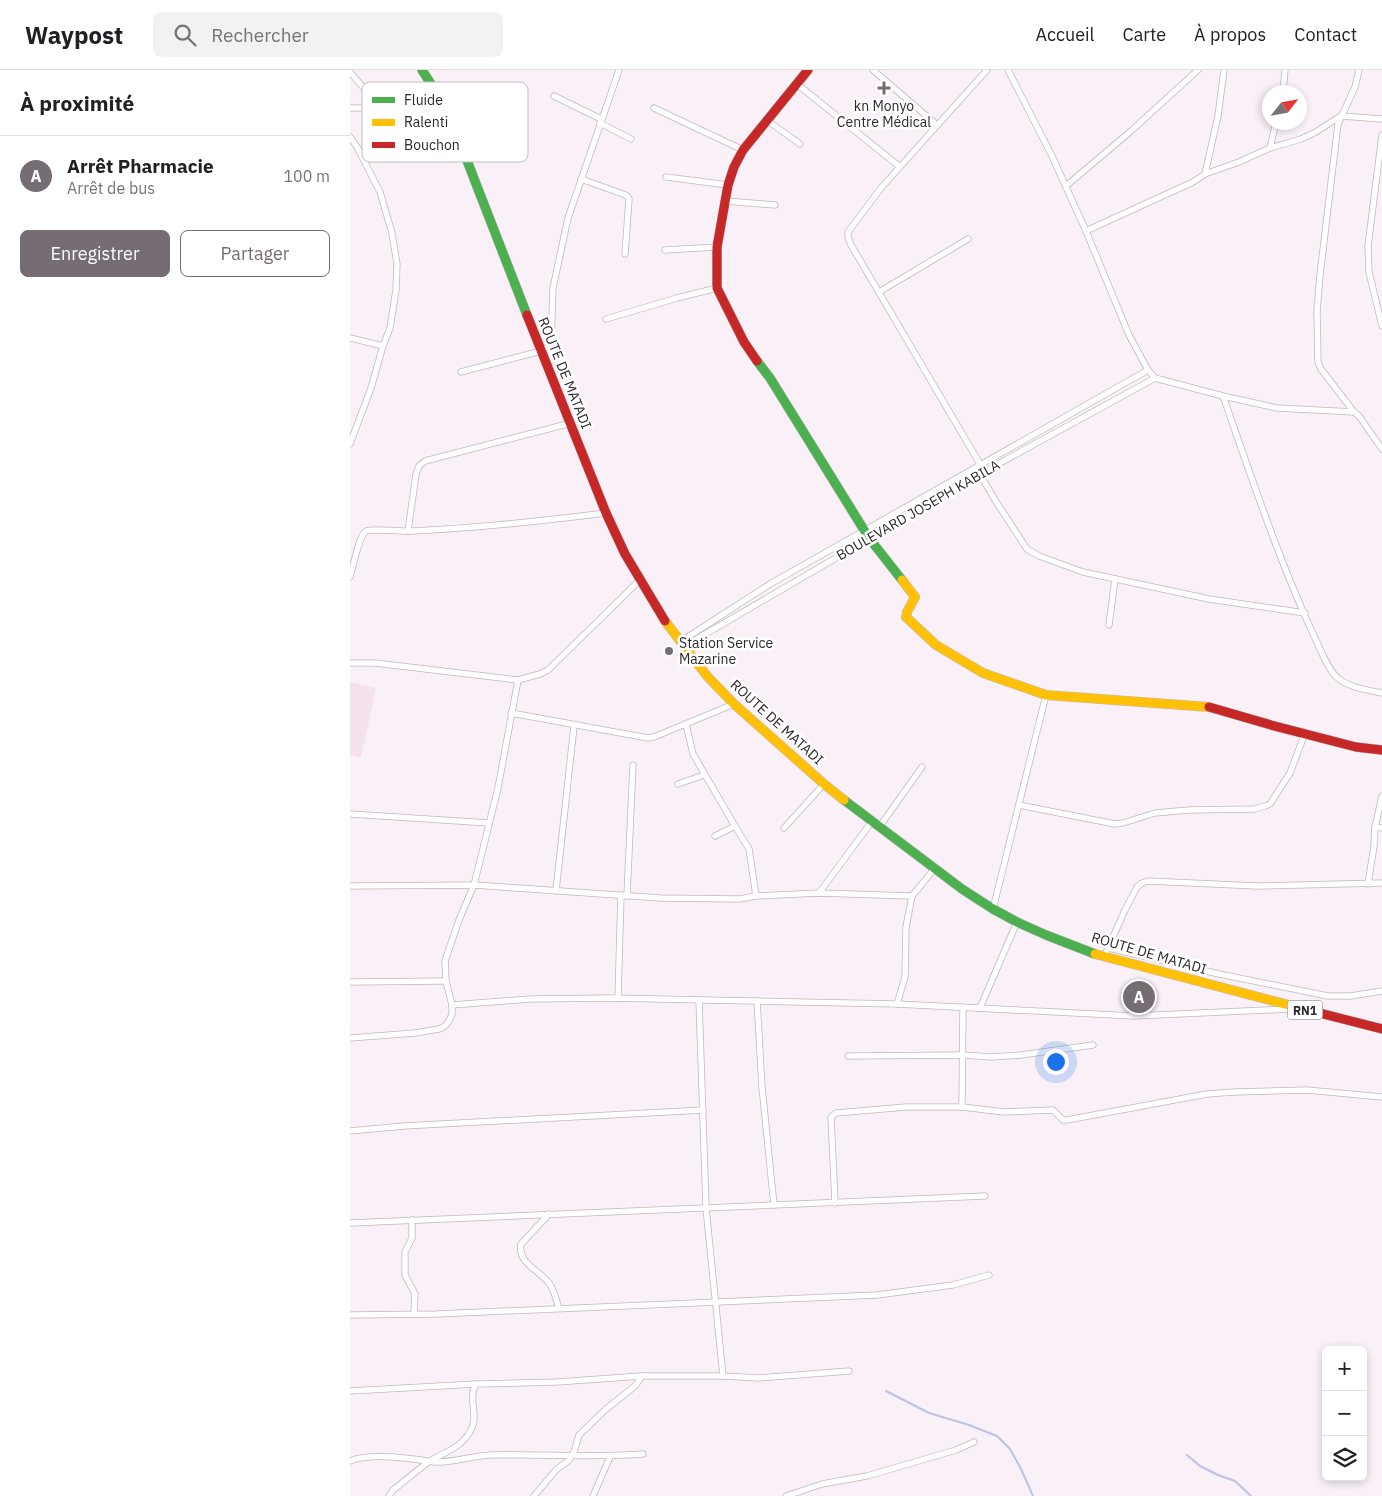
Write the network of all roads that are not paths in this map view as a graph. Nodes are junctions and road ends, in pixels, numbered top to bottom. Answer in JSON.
{"nodes":[{"id":1,"x":422,"y":70,"type":"edge"},
{"id":2,"x":619,"y":70,"type":"edge"},
{"id":3,"x":808,"y":70,"type":"edge"},
{"id":4,"x":873,"y":70,"type":"edge"},
{"id":5,"x":987,"y":70,"type":"edge"},
{"id":6,"x":1008,"y":70,"type":"edge"},
{"id":7,"x":1198,"y":70,"type":"edge"},
{"id":8,"x":1224,"y":70,"type":"edge"},
{"id":9,"x":1285,"y":70,"type":"edge"},
{"id":10,"x":1359,"y":70,"type":"edge"},
{"id":11,"x":350,"y":72,"type":"edge"},
{"id":12,"x":431,"y":82,"type":"edge"},
{"id":13,"x":797,"y":84,"type":"junction"},
{"id":14,"x":1284,"y":85,"type":"edge"},
{"id":15,"x":362,"y":86,"type":"edge"},
{"id":16,"x":554,"y":96,"type":"dead end"},
{"id":17,"x":654,"y":108,"type":"dead end"},
{"id":18,"x":1341,"y":116,"type":"junction"},
{"id":19,"x":1382,"y":119,"type":"edge"},
{"id":20,"x":600,"y":121,"type":"junction"},
{"id":21,"x":768,"y":121,"type":"junction"},
{"id":22,"x":937,"y":125,"type":"junction"},
{"id":23,"x":1274,"y":130,"type":"edge"},
{"id":24,"x":1382,"y":135,"type":"edge"},
{"id":25,"x":350,"y":137,"type":"edge"},
{"id":26,"x":631,"y":138,"type":"dead end"},
{"id":27,"x":800,"y":144,"type":"dead end"},
{"id":28,"x":1270,"y":148,"type":"junction"},
{"id":29,"x":743,"y":150,"type":"junction"},
{"id":30,"x":362,"y":157,"type":"edge"},
{"id":31,"x":365,"y":162,"type":"edge"},
{"id":32,"x":468,"y":162,"type":"edge"},
{"id":33,"x":900,"y":168,"type":"junction"},
{"id":34,"x":1205,"y":174,"type":"junction"},
{"id":35,"x":666,"y":177,"type":"dead end"},
{"id":36,"x":581,"y":179,"type":"junction"},
{"id":37,"x":728,"y":185,"type":"junction"},
{"id":38,"x":1066,"y":186,"type":"junction"},
{"id":39,"x":725,"y":201,"type":"junction"},
{"id":40,"x":775,"y":205,"type":"dead end"},
{"id":41,"x":1086,"y":231,"type":"junction"},
{"id":42,"x":968,"y":239,"type":"dead end"},
{"id":43,"x":716,"y":247,"type":"junction"},
{"id":44,"x":665,"y":250,"type":"dead end"},
{"id":45,"x":625,"y":254,"type":"dead end"},
{"id":46,"x":717,"y":288,"type":"junction"},
{"id":47,"x":879,"y":292,"type":"junction"},
{"id":48,"x":606,"y":319,"type":"dead end"},
{"id":49,"x":1382,"y":326,"type":"edge"},
{"id":50,"x":350,"y":338,"type":"edge"},
{"id":51,"x":384,"y":346,"type":"junction"},
{"id":52,"x":541,"y":351,"type":"junction"},
{"id":53,"x":1148,"y":370,"type":"junction"},
{"id":54,"x":461,"y":372,"type":"dead end"},
{"id":55,"x":1155,"y":378,"type":"junction"},
{"id":56,"x":1223,"y":396,"type":"junction"},
{"id":57,"x":1354,"y":412,"type":"junction"},
{"id":58,"x":571,"y":423,"type":"junction"},
{"id":59,"x":350,"y":444,"type":"edge"},
{"id":60,"x":1382,"y":449,"type":"edge"},
{"id":61,"x":980,"y":464,"type":"junction"},
{"id":62,"x":980,"y":474,"type":"junction"},
{"id":63,"x":606,"y":513,"type":"junction"},
{"id":64,"x":408,"y":531,"type":"junction"},
{"id":65,"x":867,"y":534,"type":"junction"},
{"id":66,"x":350,"y":578,"type":"edge"},
{"id":67,"x":1115,"y":579,"type":"junction"},
{"id":68,"x":640,"y":580,"type":"junction"},
{"id":69,"x":1305,"y":613,"type":"junction"},
{"id":70,"x":1109,"y":625,"type":"dead end"},
{"id":71,"x":682,"y":644,"type":"junction"},
{"id":72,"x":350,"y":662,"type":"edge"},
{"id":73,"x":518,"y":680,"type":"junction"},
{"id":74,"x":1382,"y":693,"type":"edge"},
{"id":75,"x":1046,"y":696,"type":"junction"},
{"id":76,"x":734,"y":704,"type":"junction"},
{"id":77,"x":511,"y":713,"type":"junction"},
{"id":78,"x":686,"y":724,"type":"junction"},
{"id":79,"x":574,"y":726,"type":"junction"},
{"id":80,"x":1306,"y":733,"type":"junction"},
{"id":81,"x":1380,"y":751,"type":"edge"},
{"id":82,"x":633,"y":765,"type":"dead end"},
{"id":83,"x":922,"y":767,"type":"dead end"},
{"id":84,"x":704,"y":775,"type":"junction"},
{"id":85,"x":678,"y":784,"type":"dead end"},
{"id":86,"x":824,"y":784,"type":"junction"},
{"id":87,"x":1382,"y":796,"type":"edge"},
{"id":88,"x":1019,"y":805,"type":"junction"},
{"id":89,"x":350,"y":814,"type":"edge"},
{"id":90,"x":488,"y":823,"type":"junction"},
{"id":91,"x":876,"y":823,"type":"junction"},
{"id":92,"x":735,"y":826,"type":"junction"},
{"id":93,"x":1375,"y":827,"type":"junction"},
{"id":94,"x":784,"y":828,"type":"dead end"},
{"id":95,"x":1382,"y":828,"type":"edge"},
{"id":96,"x":714,"y":836,"type":"dead end"},
{"id":97,"x":935,"y":868,"type":"junction"},
{"id":98,"x":1382,"y":883,"type":"edge"},
{"id":99,"x":1368,"y":884,"type":"junction"},
{"id":100,"x":474,"y":885,"type":"junction"},
{"id":101,"x":350,"y":886,"type":"edge"},
{"id":102,"x":556,"y":891,"type":"junction"},
{"id":103,"x":819,"y":893,"type":"junction"},
{"id":104,"x":624,"y":896,"type":"junction"},
{"id":105,"x":756,"y":896,"type":"junction"},
{"id":106,"x":912,"y":896,"type":"junction"},
{"id":107,"x":993,"y":909,"type":"junction"},
{"id":108,"x":1017,"y":922,"type":"junction"},
{"id":109,"x":1109,"y":948,"type":"junction"},
{"id":110,"x":1104,"y":957,"type":"junction"},
{"id":111,"x":446,"y":981,"type":"junction"},
{"id":112,"x":350,"y":982,"type":"edge"},
{"id":113,"x":1382,"y":991,"type":"edge"},
{"id":114,"x":618,"y":998,"type":"junction"},
{"id":115,"x":699,"y":1000,"type":"junction"},
{"id":116,"x":757,"y":1001,"type":"junction"},
{"id":117,"x":897,"y":1004,"type":"junction"},
{"id":118,"x":452,"y":1005,"type":"junction"},
{"id":119,"x":963,"y":1007,"type":"junction"},
{"id":120,"x":980,"y":1008,"type":"junction"},
{"id":121,"x":1300,"y":1009,"type":"junction"},
{"id":122,"x":1382,"y":1029,"type":"edge"},
{"id":123,"x":350,"y":1038,"type":"edge"},
{"id":124,"x":1093,"y":1045,"type":"dead end"},
{"id":125,"x":963,"y":1055,"type":"junction"},
{"id":126,"x":848,"y":1056,"type":"dead end"},
{"id":127,"x":1382,"y":1097,"type":"edge"},
{"id":128,"x":962,"y":1107,"type":"junction"},
{"id":129,"x":702,"y":1110,"type":"junction"},
{"id":130,"x":350,"y":1131,"type":"edge"},
{"id":131,"x":985,"y":1196,"type":"dead end"},
{"id":132,"x":834,"y":1203,"type":"junction"},
{"id":133,"x":774,"y":1205,"type":"junction"},
{"id":134,"x":706,"y":1208,"type":"junction"},
{"id":135,"x":549,"y":1214,"type":"junction"},
{"id":136,"x":412,"y":1220,"type":"junction"},
{"id":137,"x":350,"y":1223,"type":"edge"},
{"id":138,"x":989,"y":1275,"type":"dead end"},
{"id":139,"x":715,"y":1301,"type":"junction"},
{"id":140,"x":559,"y":1308,"type":"junction"},
{"id":141,"x":414,"y":1313,"type":"junction"},
{"id":142,"x":350,"y":1315,"type":"edge"},
{"id":143,"x":849,"y":1371,"type":"dead end"},
{"id":144,"x":642,"y":1376,"type":"junction"},
{"id":145,"x":723,"y":1376,"type":"junction"},
{"id":146,"x":476,"y":1384,"type":"junction"},
{"id":147,"x":350,"y":1391,"type":"edge"},
{"id":148,"x":974,"y":1442,"type":"dead end"},
{"id":149,"x":643,"y":1454,"type":"dead end"},
{"id":150,"x":572,"y":1456,"type":"junction"},
{"id":151,"x":610,"y":1457,"type":"junction"},
{"id":152,"x":430,"y":1461,"type":"junction"},
{"id":153,"x":350,"y":1462,"type":"edge"},
{"id":154,"x":389,"y":1496,"type":"edge"},
{"id":155,"x":534,"y":1496,"type":"edge"},
{"id":156,"x":593,"y":1496,"type":"edge"},
{"id":157,"x":786,"y":1496,"type":"edge"}],
"edges":[{"from":1,"to":12,"type":"main road","name":"ROUTE DE MATADI","number":"RN1"},
{"from":2,"to":20,"type":"street"},
{"from":3,"to":13,"type":"main road"},
{"from":4,"to":22,"type":"street"},
{"from":5,"to":22,"type":"street"},
{"from":6,"to":38,"type":"street"},
{"from":7,"to":38,"type":"street"},
{"from":8,"to":34,"type":"street"},
{"from":9,"to":14,"type":"street"},
{"from":10,"to":18,"type":"street"},
{"from":11,"to":15,"type":"street"},
{"from":13,"to":21,"type":"main road"},
{"from":13,"to":33,"type":"street"},
{"from":16,"to":20,"type":"street"},
{"from":17,"to":29,"type":"street"},
{"from":18,"to":19,"type":"street"},
{"from":18,"to":28,"type":"street"},
{"from":18,"to":57,"type":"street"},
{"from":20,"to":26,"type":"street"},
{"from":20,"to":36,"type":"street"},
{"from":21,"to":27,"type":"street"},
{"from":21,"to":29,"type":"main road"},
{"from":22,"to":33,"type":"street"},
{"from":23,"to":28,"type":"street"},
{"from":24,"to":49,"type":"street"},
{"from":25,"to":30,"type":"street"},
{"from":28,"to":34,"type":"street"},
{"from":29,"to":37,"type":"main road"},
{"from":31,"to":51,"type":"street"},
{"from":32,"to":52,"type":"main road","name":"ROUTE DE MATADI","number":"RN1"},
{"from":33,"to":47,"type":"street"},
{"from":34,"to":41,"type":"street"},
{"from":35,"to":37,"type":"street"},
{"from":36,"to":45,"type":"street"},
{"from":36,"to":52,"type":"street"},
{"from":37,"to":39,"type":"main road"},
{"from":38,"to":41,"type":"street"},
{"from":39,"to":40,"type":"street"},
{"from":39,"to":43,"type":"main road"},
{"from":41,"to":53,"type":"street"},
{"from":42,"to":47,"type":"street"},
{"from":43,"to":44,"type":"street"},
{"from":43,"to":46,"type":"main road"},
{"from":46,"to":48,"type":"street"},
{"from":46,"to":65,"type":"main road"},
{"from":47,"to":61,"type":"street"},
{"from":50,"to":51,"type":"street"},
{"from":51,"to":59,"type":"street"},
{"from":52,"to":54,"type":"street"},
{"from":52,"to":58,"type":"main road","name":"ROUTE DE MATADI","number":"RN1"},
{"from":53,"to":55,"type":"street"},
{"from":53,"to":61,"type":"street","name":"BOULEVARD JOSEPH KABILA"},
{"from":55,"to":56,"type":"street"},
{"from":55,"to":62,"type":"street","name":"BOULEVARD JOSEPH KABILA"},
{"from":56,"to":57,"type":"street"},
{"from":56,"to":69,"type":"street"},
{"from":57,"to":60,"type":"street"},
{"from":58,"to":63,"type":"main road","name":"ROUTE DE MATADI","number":"RN1"},
{"from":58,"to":64,"type":"street"},
{"from":61,"to":62,"type":"street"},
{"from":61,"to":65,"type":"street","name":"BOULEVARD JOSEPH KABILA"},
{"from":62,"to":65,"type":"street","name":"BOULEVARD JOSEPH KABILA"},
{"from":62,"to":67,"type":"street"},
{"from":63,"to":64,"type":"street"},
{"from":63,"to":68,"type":"main road","name":"ROUTE DE MATADI","number":"RN1"},
{"from":64,"to":66,"type":"street"},
{"from":65,"to":71,"type":"street","name":"BOULEVARD JOSEPH KABILA"},
{"from":65,"to":71,"type":"street","name":"BOULEVARD JOSEPH KABILA"},
{"from":65,"to":75,"type":"main road"},
{"from":67,"to":69,"type":"street"},
{"from":67,"to":70,"type":"street"},
{"from":68,"to":71,"type":"main road","name":"ROUTE DE MATADI","number":"RN1"},
{"from":68,"to":73,"type":"street"},
{"from":69,"to":74,"type":"street"},
{"from":71,"to":76,"type":"main road","name":"ROUTE DE MATADI","number":"RN1"},
{"from":72,"to":73,"type":"street"},
{"from":73,"to":77,"type":"street"},
{"from":75,"to":80,"type":"main road"},
{"from":75,"to":88,"type":"street"},
{"from":76,"to":78,"type":"street"},
{"from":76,"to":86,"type":"main road","name":"ROUTE DE MATADI","number":"RN1"},
{"from":77,"to":79,"type":"street"},
{"from":77,"to":90,"type":"street"},
{"from":78,"to":79,"type":"street"},
{"from":78,"to":84,"type":"street"},
{"from":79,"to":102,"type":"street"},
{"from":80,"to":81,"type":"main road"},
{"from":80,"to":88,"type":"street"},
{"from":82,"to":104,"type":"street"},
{"from":83,"to":91,"type":"street"},
{"from":84,"to":85,"type":"street"},
{"from":84,"to":92,"type":"street"},
{"from":86,"to":91,"type":"main road","name":"ROUTE DE MATADI","number":"RN1"},
{"from":86,"to":94,"type":"street"},
{"from":87,"to":93,"type":"street"},
{"from":88,"to":107,"type":"street"},
{"from":89,"to":90,"type":"street"},
{"from":90,"to":100,"type":"street"},
{"from":91,"to":97,"type":"main road","name":"ROUTE DE MATADI","number":"RN1"},
{"from":91,"to":103,"type":"street"},
{"from":92,"to":96,"type":"street"},
{"from":92,"to":105,"type":"street"},
{"from":93,"to":95,"type":"street"},
{"from":93,"to":99,"type":"street"},
{"from":97,"to":106,"type":"street"},
{"from":97,"to":107,"type":"main road","name":"ROUTE DE MATADI","number":"RN1"},
{"from":98,"to":99,"type":"street"},
{"from":99,"to":109,"type":"street"},
{"from":100,"to":101,"type":"street"},
{"from":100,"to":102,"type":"street"},
{"from":100,"to":111,"type":"street"},
{"from":102,"to":104,"type":"street"},
{"from":103,"to":105,"type":"street"},
{"from":103,"to":106,"type":"street"},
{"from":104,"to":105,"type":"street"},
{"from":104,"to":114,"type":"street"},
{"from":106,"to":117,"type":"street"},
{"from":107,"to":108,"type":"main road","name":"ROUTE DE MATADI","number":"RN1"},
{"from":108,"to":110,"type":"main road","name":"ROUTE DE MATADI","number":"RN1"},
{"from":108,"to":120,"type":"street"},
{"from":109,"to":110,"type":"street"},
{"from":109,"to":113,"type":"street"},
{"from":110,"to":121,"type":"main road","name":"ROUTE DE MATADI","number":"RN1"},
{"from":111,"to":112,"type":"street"},
{"from":111,"to":118,"type":"street"},
{"from":114,"to":115,"type":"street"},
{"from":114,"to":118,"type":"street"},
{"from":115,"to":116,"type":"street"},
{"from":115,"to":129,"type":"street"},
{"from":116,"to":117,"type":"street"},
{"from":116,"to":133,"type":"street"},
{"from":117,"to":119,"type":"street"},
{"from":118,"to":123,"type":"street"},
{"from":119,"to":120,"type":"street"},
{"from":119,"to":125,"type":"street"},
{"from":120,"to":121,"type":"street"},
{"from":121,"to":122,"type":"main road","name":"ROUTE DE MATADI","number":"RN1"},
{"from":124,"to":125,"type":"street"},
{"from":125,"to":126,"type":"street"},
{"from":125,"to":128,"type":"street"},
{"from":127,"to":128,"type":"street"},
{"from":128,"to":132,"type":"street"},
{"from":129,"to":130,"type":"street"},
{"from":129,"to":134,"type":"street"},
{"from":131,"to":132,"type":"street"},
{"from":132,"to":133,"type":"street"},
{"from":133,"to":134,"type":"street"},
{"from":134,"to":135,"type":"street"},
{"from":134,"to":139,"type":"street"},
{"from":135,"to":136,"type":"street"},
{"from":135,"to":140,"type":"street"},
{"from":136,"to":137,"type":"street"},
{"from":136,"to":141,"type":"street"},
{"from":138,"to":139,"type":"street"},
{"from":139,"to":140,"type":"street"},
{"from":139,"to":145,"type":"street"},
{"from":140,"to":141,"type":"street"},
{"from":141,"to":142,"type":"street"},
{"from":143,"to":145,"type":"street"},
{"from":144,"to":145,"type":"street"},
{"from":144,"to":146,"type":"street"},
{"from":144,"to":150,"type":"street"},
{"from":146,"to":147,"type":"street"},
{"from":146,"to":152,"type":"street"},
{"from":148,"to":157,"type":"street"},
{"from":149,"to":151,"type":"street"},
{"from":150,"to":151,"type":"street"},
{"from":150,"to":152,"type":"street"},
{"from":150,"to":155,"type":"street"},
{"from":151,"to":156,"type":"street"},
{"from":152,"to":153,"type":"street"},
{"from":152,"to":154,"type":"street"}]}
